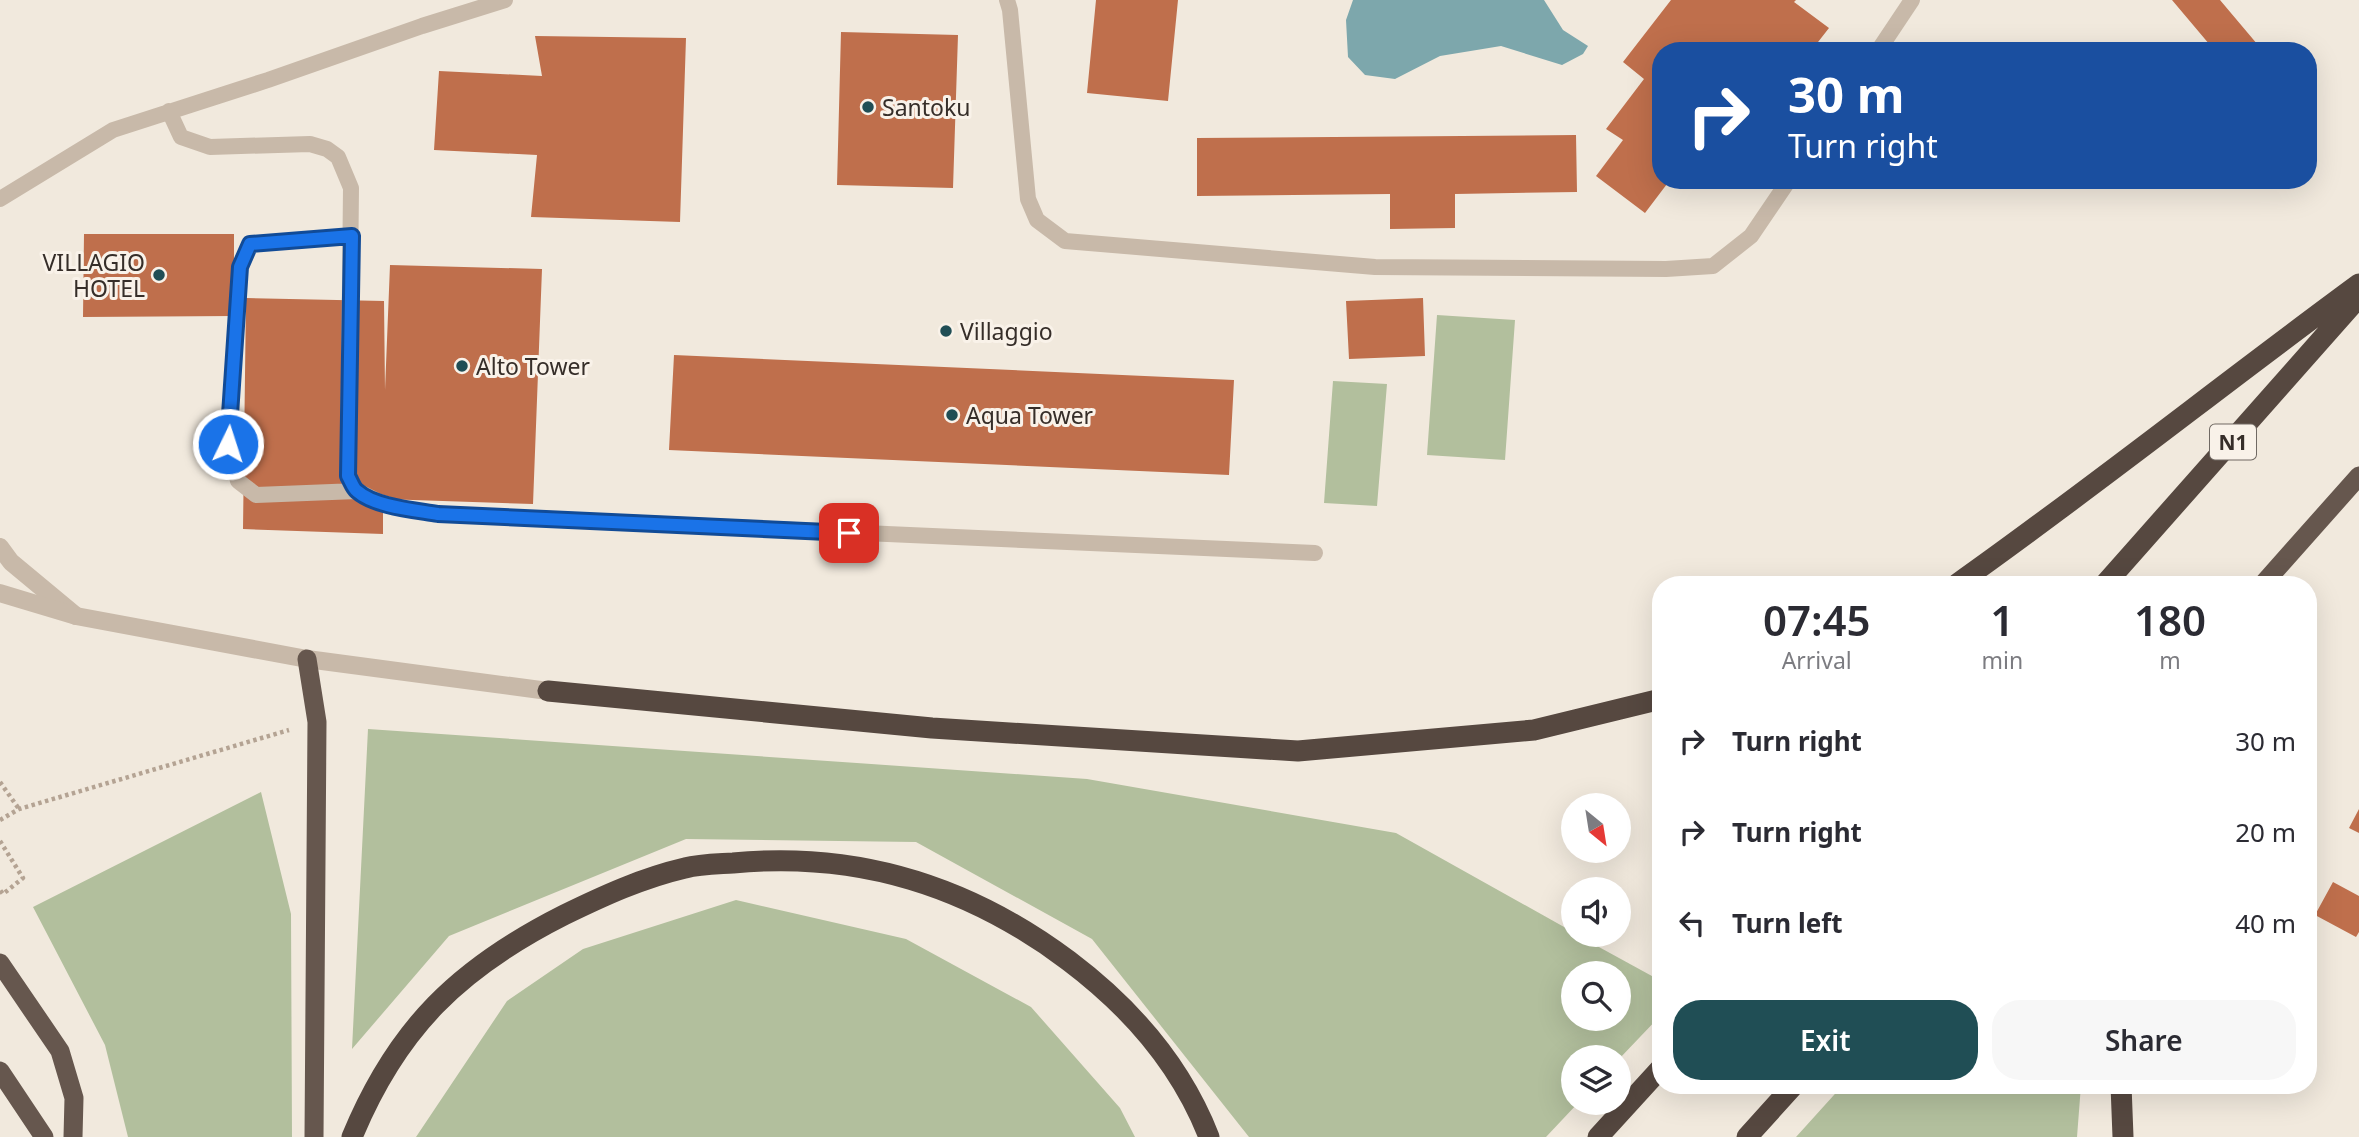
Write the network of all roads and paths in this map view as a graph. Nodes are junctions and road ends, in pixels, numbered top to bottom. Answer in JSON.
{"nodes":[{"id":1,"x":505,"y":0,"type":"edge"},
{"id":2,"x":1007,"y":0,"type":"edge"},
{"id":3,"x":1912,"y":0,"type":"edge"},
{"id":4,"x":1884,"y":42,"type":"edge"},
{"id":5,"x":169,"y":111,"type":"junction"},
{"id":6,"x":1783,"y":189,"type":"edge"},
{"id":7,"x":0,"y":200,"type":"edge"},
{"id":8,"x":352,"y":236,"type":"junction"},
{"id":9,"x":2359,"y":284,"type":"edge"},
{"id":10,"x":2359,"y":297,"type":"edge"},
{"id":11,"x":2359,"y":477,"type":"edge"},
{"id":12,"x":356,"y":491,"type":"junction"},
{"id":13,"x":0,"y":547,"type":"edge"},
{"id":14,"x":1315,"y":553,"type":"dead end"},
{"id":15,"x":1968,"y":576,"type":"edge"},
{"id":16,"x":2112,"y":576,"type":"edge"},
{"id":17,"x":2270,"y":576,"type":"edge"},
{"id":18,"x":0,"y":593,"type":"edge"},
{"id":19,"x":76,"y":616,"type":"junction"},
{"id":20,"x":307,"y":659,"type":"junction"},
{"id":21,"x":548,"y":691,"type":"joint"},
{"id":22,"x":1652,"y":701,"type":"edge"},
{"id":23,"x":317,"y":722,"type":"junction"},
{"id":24,"x":0,"y":782,"type":"edge"},
{"id":25,"x":19,"y":809,"type":"junction"},
{"id":26,"x":0,"y":820,"type":"edge"},
{"id":27,"x":0,"y":841,"type":"edge"},
{"id":28,"x":0,"y":890,"type":"edge"},
{"id":29,"x":0,"y":963,"type":"edge"},
{"id":30,"x":0,"y":1070,"type":"edge"},
{"id":31,"x":1652,"y":1078,"type":"edge"},
{"id":32,"x":1786,"y":1094,"type":"edge"},
{"id":33,"x":2121,"y":1094,"type":"edge"},
{"id":34,"x":44,"y":1137,"type":"edge"},
{"id":35,"x":74,"y":1137,"type":"edge"},
{"id":36,"x":314,"y":1137,"type":"edge"},
{"id":37,"x":352,"y":1137,"type":"edge"},
{"id":38,"x":1209,"y":1137,"type":"edge"},
{"id":39,"x":1598,"y":1137,"type":"edge"},
{"id":40,"x":1747,"y":1137,"type":"edge"},
{"id":41,"x":2123,"y":1137,"type":"edge"}],
"edges":[{"from":1,"to":5,"type":"lane"},
{"from":2,"to":6,"type":"lane"},
{"from":3,"to":4,"type":"lane"},
{"from":5,"to":7,"type":"lane"},
{"from":5,"to":8,"type":"lane"},
{"from":8,"to":12,"type":"lane"},
{"from":8,"to":12,"type":"lane"},
{"from":9,"to":15,"type":"highway"},
{"from":10,"to":16,"type":"highway","number":"N1"},
{"from":11,"to":17,"type":"highway"},
{"from":12,"to":14,"type":"lane"},
{"from":13,"to":19,"type":"street"},
{"from":18,"to":19,"type":"street"},
{"from":19,"to":20,"type":"street"},
{"from":20,"to":21,"type":"street"},
{"from":20,"to":23,"type":"highway"},
{"from":21,"to":22,"type":"highway"},
{"from":23,"to":25,"type":"path"},
{"from":23,"to":36,"type":"highway"},
{"from":24,"to":25,"type":"path"},
{"from":25,"to":26,"type":"path"},
{"from":27,"to":28,"type":"path"},
{"from":29,"to":35,"type":"highway"},
{"from":30,"to":34,"type":"highway"},
{"from":31,"to":39,"type":"highway"},
{"from":32,"to":40,"type":"highway"},
{"from":33,"to":41,"type":"highway"},
{"from":37,"to":38,"type":"highway"}]}
